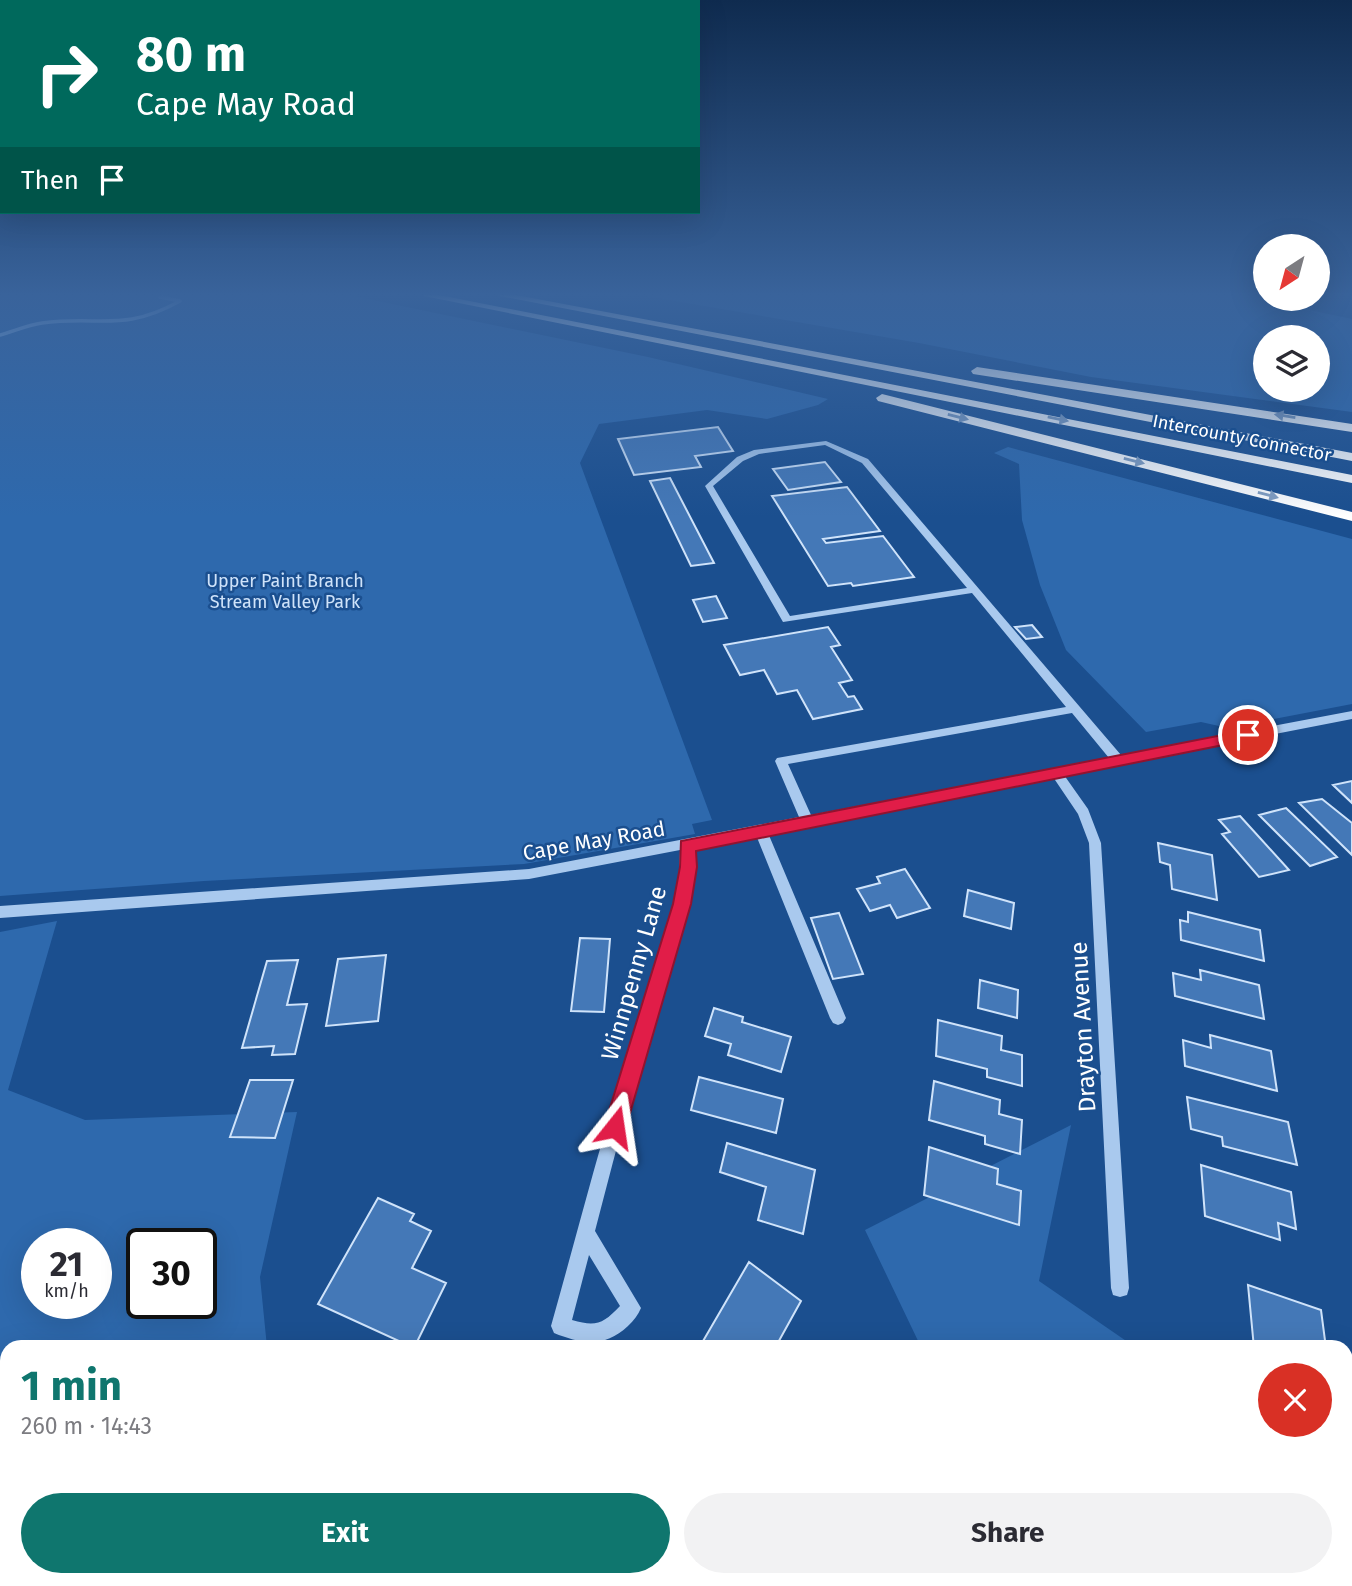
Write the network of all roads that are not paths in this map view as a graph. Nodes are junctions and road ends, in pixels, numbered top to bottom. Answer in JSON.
{"nodes":[{"id":1,"x":759,"y":369,"type":"edge"},
{"id":2,"x":801,"y":369,"type":"edge"},
{"id":3,"x":895,"y":369,"type":"edge"},
{"id":4,"x":950,"y":369,"type":"edge"},
{"id":5,"x":1352,"y":428,"type":"edge"},
{"id":6,"x":1352,"y":457,"type":"edge"},
{"id":7,"x":1352,"y":478,"type":"edge"},
{"id":8,"x":1351,"y":517,"type":"edge"},
{"id":9,"x":974,"y":590,"type":"junction"},
{"id":10,"x":1074,"y":709,"type":"junction"},
{"id":11,"x":1352,"y":715,"type":"edge"},
{"id":12,"x":1118,"y":760,"type":"junction"},
{"id":13,"x":1056,"y":773,"type":"junction"},
{"id":14,"x":808,"y":822,"type":"junction"},
{"id":15,"x":761,"y":832,"type":"junction"},
{"id":16,"x":687,"y":846,"type":"junction"},
{"id":17,"x":0,"y":912,"type":"edge"},
{"id":18,"x":838,"y":1018,"type":"dead end"},
{"id":19,"x":587,"y":1234,"type":"junction"},
{"id":20,"x":1121,"y":1289,"type":"dead end"}],
"edges":[{"from":1,"to":8,"type":"highway","one_way":true},
{"from":2,"to":7,"type":"highway","name":"Intercounty Connector","one_way":true},
{"from":3,"to":6,"type":"highway","name":"Intercounty Connector"},
{"from":5,"to":4,"type":"highway","one_way":true},
{"from":9,"to":9,"type":"street"},
{"from":9,"to":10,"type":"street"},
{"from":10,"to":12,"type":"street"},
{"from":10,"to":14,"type":"street"},
{"from":11,"to":12,"type":"street","name":"Cape May Road"},
{"from":12,"to":13,"type":"street","name":"Cape May Road"},
{"from":13,"to":14,"type":"street","name":"Cape May Road"},
{"from":13,"to":20,"type":"street","name":"Drayton Avenue"},
{"from":14,"to":15,"type":"street","name":"Cape May Road"},
{"from":15,"to":16,"type":"street","name":"Cape May Road"},
{"from":15,"to":18,"type":"street"},
{"from":16,"to":17,"type":"street","name":"Cape May Road"},
{"from":16,"to":19,"type":"street","name":"Winnpenny Lane"},
{"from":19,"to":19,"type":"street","name":"Winnpenny Lane"}]}
